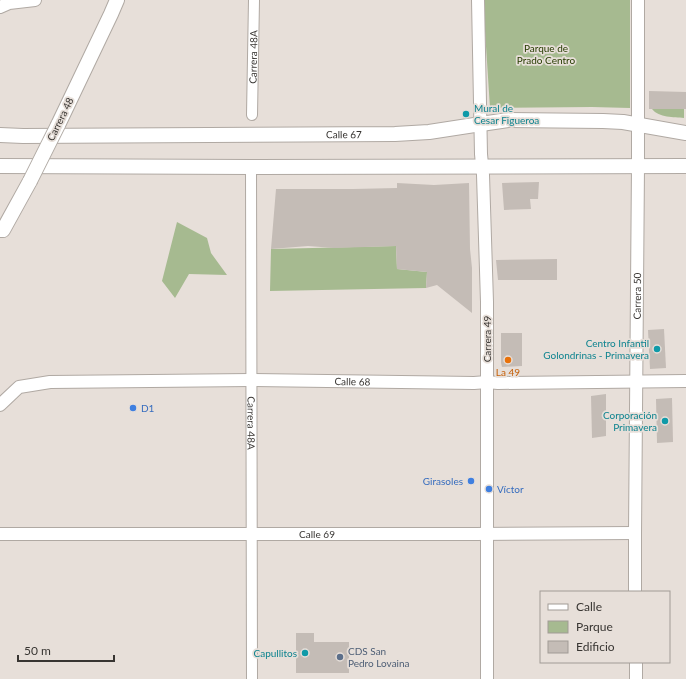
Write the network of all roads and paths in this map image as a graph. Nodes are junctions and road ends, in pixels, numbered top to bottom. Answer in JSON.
{"nodes":[{"id":1,"x":35,"y":0,"type":"edge"},
{"id":2,"x":109,"y":0,"type":"edge"},
{"id":3,"x":117,"y":0,"type":"edge"},
{"id":4,"x":254,"y":0,"type":"edge"},
{"id":5,"x":478,"y":0,"type":"edge"},
{"id":6,"x":638,"y":0,"type":"edge"},
{"id":7,"x":3,"y":4,"type":"edge"},
{"id":8,"x":111,"y":14,"type":"junction"},
{"id":9,"x":252,"y":115,"type":"dead end"},
{"id":10,"x":481,"y":124,"type":"junction"},
{"id":11,"x":638,"y":124,"type":"junction"},
{"id":12,"x":686,"y":133,"type":"edge"},
{"id":13,"x":0,"y":135,"type":"edge"},
{"id":14,"x":0,"y":166,"type":"edge"},
{"id":15,"x":638,"y":166,"type":"junction"},
{"id":16,"x":686,"y":166,"type":"edge"},
{"id":17,"x":251,"y":167,"type":"junction"},
{"id":18,"x":483,"y":167,"type":"junction"},
{"id":19,"x":1,"y":232,"type":"edge"},
{"id":20,"x":251,"y":380,"type":"junction"},
{"id":21,"x":636,"y":381,"type":"junction"},
{"id":22,"x":686,"y":381,"type":"edge"},
{"id":23,"x":487,"y":382,"type":"junction"},
{"id":24,"x":0,"y":404,"type":"edge"},
{"id":25,"x":635,"y":533,"type":"junction"},
{"id":26,"x":0,"y":534,"type":"edge"},
{"id":27,"x":252,"y":534,"type":"junction"},
{"id":28,"x":488,"y":534,"type":"junction"},
{"id":29,"x":635,"y":591,"type":"edge"},
{"id":30,"x":636,"y":663,"type":"edge"},
{"id":31,"x":252,"y":679,"type":"edge"},
{"id":32,"x":487,"y":679,"type":"edge"},
{"id":33,"x":636,"y":679,"type":"edge"}],
"edges":[{"from":1,"to":7,"type":"street"},
{"from":2,"to":8,"type":"main road"},
{"from":3,"to":8,"type":"main road","name":"Carrera 48"},
{"from":4,"to":9,"type":"street","name":"Carrera 48A"},
{"from":5,"to":10,"type":"street","name":"Carrera 49"},
{"from":6,"to":11,"type":"street","name":"Carrera 50"},
{"from":8,"to":19,"type":"main road","name":"Carrera 48","bridge":true},
{"from":10,"to":11,"type":"main road","name":"Calle 67"},
{"from":10,"to":13,"type":"main road","name":"Calle 67"},
{"from":10,"to":18,"type":"street","name":"Carrera 49"},
{"from":11,"to":12,"type":"main road","name":"Calle 67"},
{"from":11,"to":15,"type":"street","name":"Carrera 50"},
{"from":14,"to":17,"type":"main road"},
{"from":15,"to":16,"type":"main road"},
{"from":15,"to":18,"type":"main road"},
{"from":15,"to":21,"type":"street","name":"Carrera 50"},
{"from":17,"to":18,"type":"main road"},
{"from":17,"to":20,"type":"street","name":"Carrera 48A"},
{"from":18,"to":23,"type":"street","name":"Carrera 49"},
{"from":20,"to":23,"type":"street","name":"Calle 68"},
{"from":20,"to":24,"type":"street","name":"Calle 68"},
{"from":20,"to":27,"type":"street","name":"Carrera 48A"},
{"from":21,"to":22,"type":"street","name":"Calle 68"},
{"from":21,"to":23,"type":"street","name":"Calle 68"},
{"from":21,"to":25,"type":"street","name":"Carrera 50"},
{"from":23,"to":28,"type":"street","name":"Carrera 49"},
{"from":25,"to":28,"type":"street","name":"Calle 69"},
{"from":25,"to":29,"type":"street","name":"Carrera 50"},
{"from":26,"to":27,"type":"street","name":"Calle 69"},
{"from":27,"to":28,"type":"street","name":"Calle 69"},
{"from":27,"to":31,"type":"street","name":"Carrera 48A"},
{"from":28,"to":32,"type":"street","name":"Carrera 49"},
{"from":30,"to":33,"type":"street"}]}
